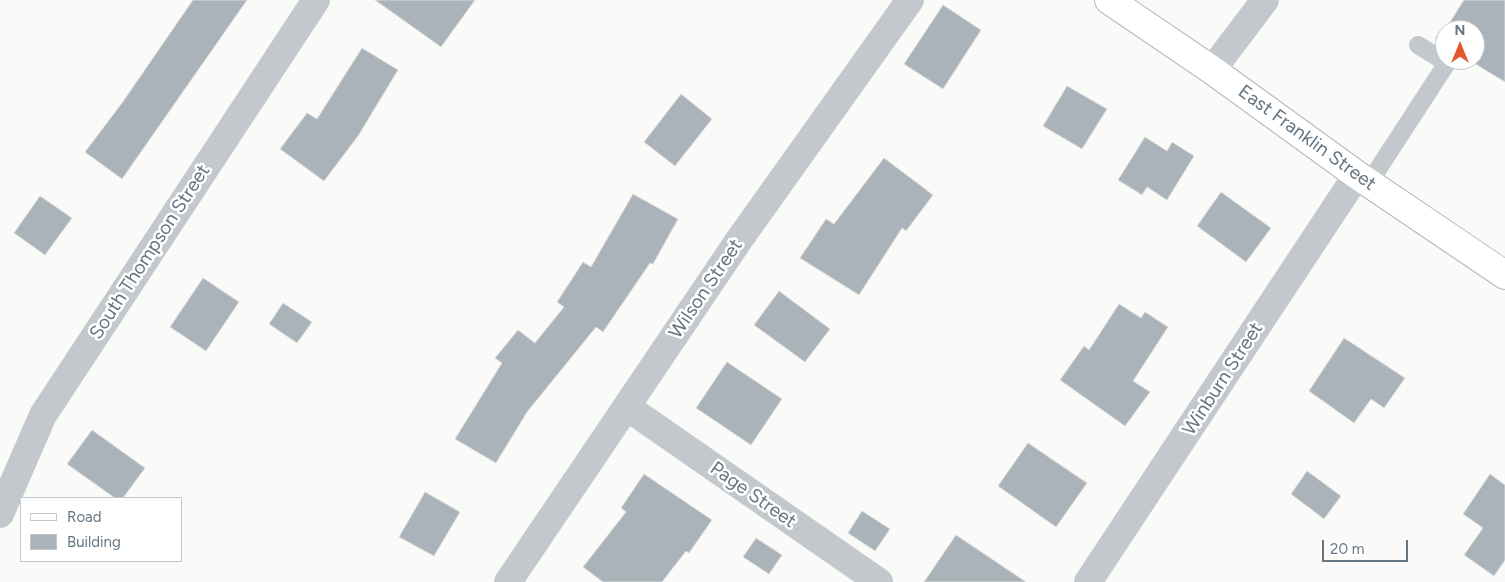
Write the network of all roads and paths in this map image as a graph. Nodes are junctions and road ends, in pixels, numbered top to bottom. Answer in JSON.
{"nodes":[{"id":1,"x":316,"y":0,"type":"edge"},
{"id":2,"x":910,"y":0,"type":"edge"},
{"id":3,"x":1109,"y":0,"type":"edge"},
{"id":4,"x":1264,"y":0,"type":"edge"},
{"id":5,"x":1418,"y":45,"type":"dead end"},
{"id":6,"x":1212,"y":70,"type":"junction"},
{"id":7,"x":1363,"y":179,"type":"junction"},
{"id":8,"x":1505,"y":275,"type":"edge"},
{"id":9,"x":627,"y":407,"type":"junction"},
{"id":10,"x":1,"y":509,"type":"edge"},
{"id":11,"x":508,"y":582,"type":"edge"},
{"id":12,"x":880,"y":582,"type":"edge"},
{"id":13,"x":1088,"y":582,"type":"edge"}],
"edges":[{"from":1,"to":10,"type":"street","name":"South Thompson Street"},
{"from":2,"to":9,"type":"street","name":"Wilson Street"},
{"from":3,"to":6,"type":"main road","name":"East Franklin Street"},
{"from":4,"to":6,"type":"street"},
{"from":5,"to":7,"type":"lane"},
{"from":6,"to":7,"type":"main road","name":"East Franklin Street"},
{"from":7,"to":8,"type":"main road","name":"East Franklin Street"},
{"from":7,"to":13,"type":"street","name":"Winburn Street"},
{"from":9,"to":11,"type":"street","name":"Wilson Street"},
{"from":9,"to":12,"type":"street","name":"Page Street"}]}
